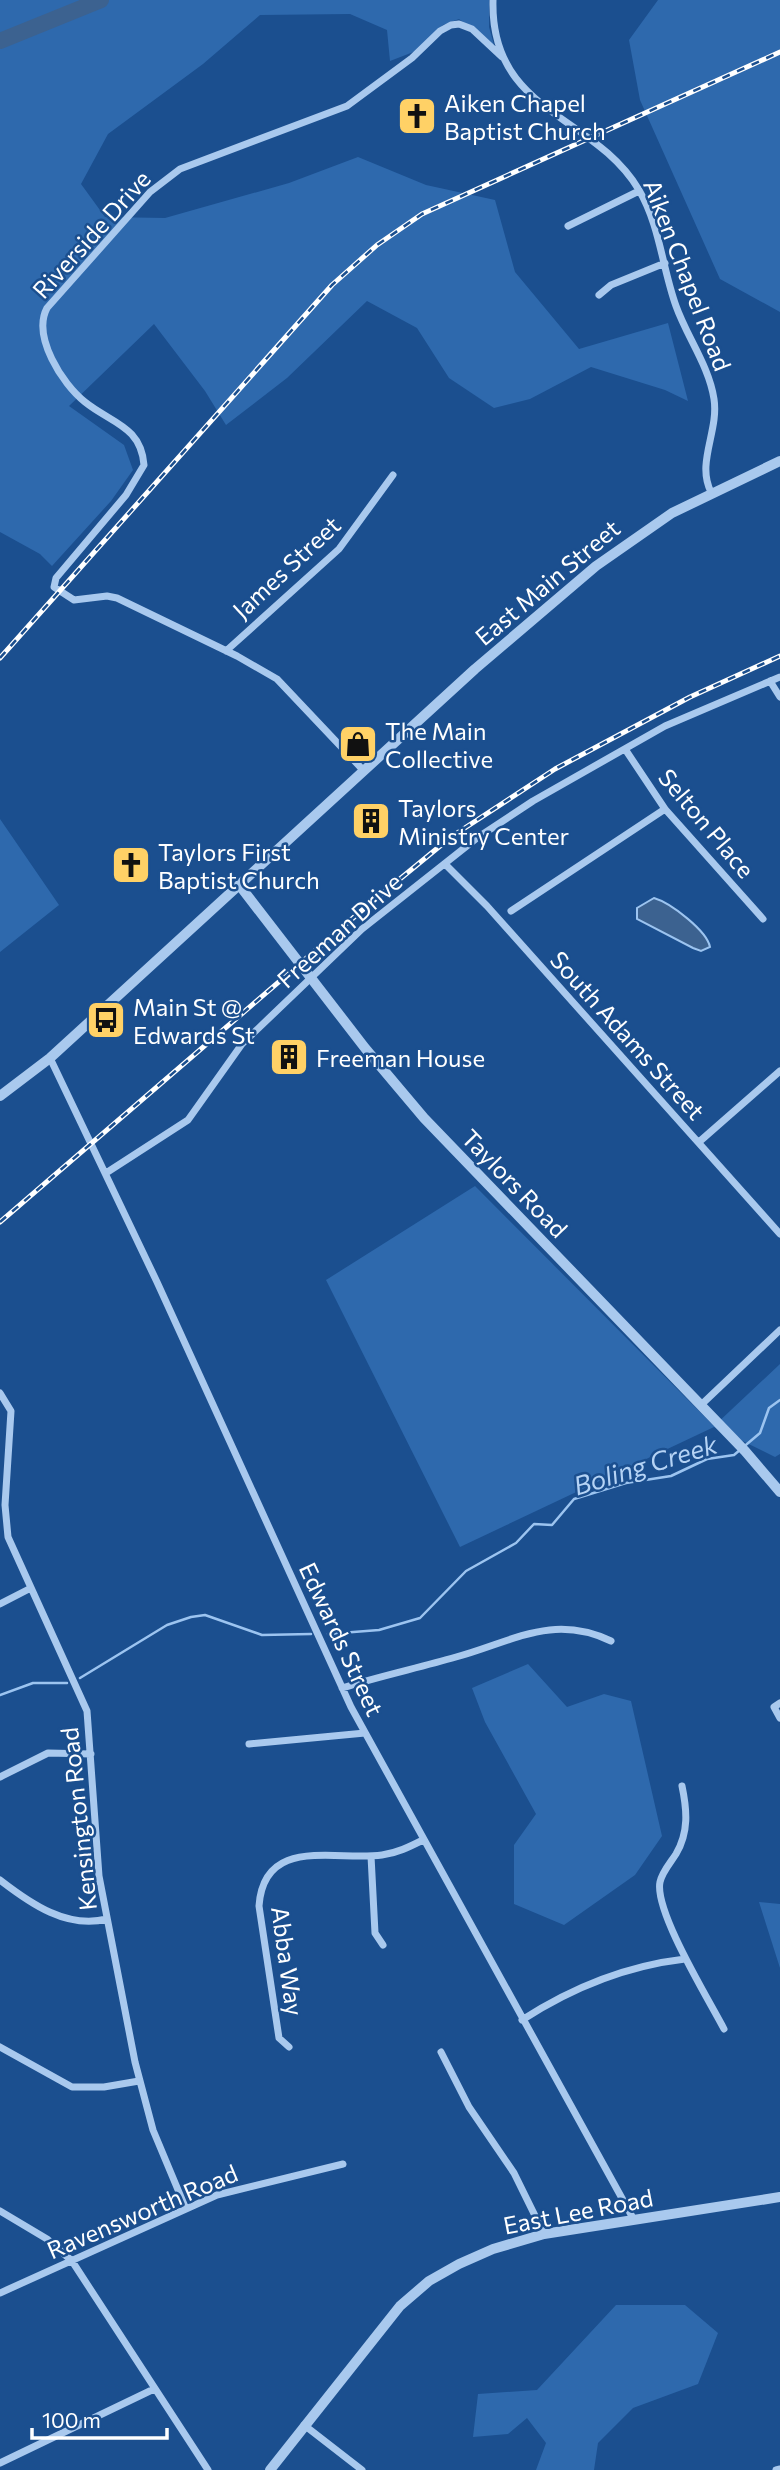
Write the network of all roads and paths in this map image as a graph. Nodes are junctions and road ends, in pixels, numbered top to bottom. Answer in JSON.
{"nodes":[{"id":1,"x":493,"y":0,"type":"edge"},
{"id":2,"x":502,"y":57,"type":"junction"},
{"id":3,"x":639,"y":191,"type":"junction"},
{"id":4,"x":568,"y":226,"type":"dead end"},
{"id":5,"x":665,"y":263,"type":"junction"},
{"id":6,"x":599,"y":295,"type":"dead end"},
{"id":7,"x":780,"y":461,"type":"edge"},
{"id":8,"x":393,"y":475,"type":"dead end"},
{"id":9,"x":711,"y":492,"type":"junction"},
{"id":10,"x":226,"y":651,"type":"junction"},
{"id":11,"x":780,"y":677,"type":"edge"},
{"id":12,"x":771,"y":681,"type":"junction"},
{"id":13,"x":780,"y":697,"type":"edge"},
{"id":14,"x":625,"y":749,"type":"junction"},
{"id":15,"x":364,"y":771,"type":"junction"},
{"id":16,"x":665,"y":809,"type":"junction"},
{"id":17,"x":445,"y":864,"type":"junction"},
{"id":18,"x":240,"y":886,"type":"junction"},
{"id":19,"x":511,"y":911,"type":"dead end"},
{"id":20,"x":764,"y":919,"type":"dead end"},
{"id":21,"x":312,"y":981,"type":"junction"},
{"id":22,"x":50,"y":1058,"type":"junction"},
{"id":23,"x":780,"y":1072,"type":"edge"},
{"id":24,"x":0,"y":1096,"type":"edge"},
{"id":25,"x":699,"y":1142,"type":"junction"},
{"id":26,"x":106,"y":1173,"type":"junction"},
{"id":27,"x":780,"y":1234,"type":"edge"},
{"id":28,"x":780,"y":1331,"type":"edge"},
{"id":29,"x":0,"y":1393,"type":"edge"},
{"id":30,"x":701,"y":1405,"type":"junction"},
{"id":31,"x":780,"y":1492,"type":"edge"},
{"id":32,"x":29,"y":1588,"type":"junction"},
{"id":33,"x":0,"y":1604,"type":"edge"},
{"id":34,"x":611,"y":1641,"type":"dead end"},
{"id":35,"x":342,"y":1688,"type":"junction"},
{"id":36,"x":780,"y":1703,"type":"edge"},
{"id":37,"x":780,"y":1718,"type":"edge"},
{"id":38,"x":365,"y":1733,"type":"junction"},
{"id":39,"x":249,"y":1744,"type":"dead end"},
{"id":40,"x":90,"y":1754,"type":"junction"},
{"id":41,"x":0,"y":1777,"type":"edge"},
{"id":42,"x":682,"y":1786,"type":"dead end"},
{"id":43,"x":423,"y":1840,"type":"junction"},
{"id":44,"x":371,"y":1856,"type":"junction"},
{"id":45,"x":0,"y":1880,"type":"edge"},
{"id":46,"x":107,"y":1919,"type":"junction"},
{"id":47,"x":383,"y":1945,"type":"dead end"},
{"id":48,"x":685,"y":1959,"type":"junction"},
{"id":49,"x":522,"y":2020,"type":"junction"},
{"id":50,"x":724,"y":2029,"type":"dead end"},
{"id":51,"x":0,"y":2047,"type":"edge"},
{"id":52,"x":289,"y":2047,"type":"dead end"},
{"id":53,"x":440,"y":2052,"type":"dead end"},
{"id":54,"x":139,"y":2081,"type":"junction"},
{"id":55,"x":342,"y":2164,"type":"dead end"},
{"id":56,"x":780,"y":2197,"type":"edge"},
{"id":57,"x":186,"y":2208,"type":"junction"},
{"id":58,"x":0,"y":2211,"type":"edge"},
{"id":59,"x":634,"y":2220,"type":"junction"},
{"id":60,"x":544,"y":2234,"type":"junction"},
{"id":61,"x":72,"y":2261,"type":"junction"},
{"id":62,"x":0,"y":2293,"type":"edge"},
{"id":63,"x":154,"y":2389,"type":"junction"},
{"id":64,"x":304,"y":2425,"type":"junction"},
{"id":65,"x":0,"y":2463,"type":"edge"},
{"id":66,"x":208,"y":2470,"type":"edge"},
{"id":67,"x":270,"y":2470,"type":"edge"},
{"id":68,"x":362,"y":2470,"type":"edge"}],
"edges":[{"from":1,"to":2,"type":"street","name":"Aiken Chapel Road"},
{"from":2,"to":3,"type":"street","name":"Aiken Chapel Road"},
{"from":2,"to":10,"type":"street","name":"Riverside Drive"},
{"from":3,"to":4,"type":"street"},
{"from":3,"to":5,"type":"street","name":"Aiken Chapel Road"},
{"from":5,"to":6,"type":"street"},
{"from":5,"to":9,"type":"street","name":"Aiken Chapel Road"},
{"from":7,"to":9,"type":"street","name":"East Main Street"},
{"from":8,"to":10,"type":"street","name":"James Street"},
{"from":9,"to":15,"type":"street","name":"East Main Street"},
{"from":10,"to":15,"type":"street"},
{"from":11,"to":12,"type":"street","name":"Freeman Drive"},
{"from":12,"to":13,"type":"street"},
{"from":12,"to":14,"type":"street","name":"Freeman Drive"},
{"from":14,"to":16,"type":"street","name":"Selton Place"},
{"from":14,"to":17,"type":"street","name":"Freeman Drive"},
{"from":15,"to":18,"type":"street","name":"East Main Street"},
{"from":16,"to":19,"type":"street"},
{"from":16,"to":20,"type":"street","name":"Selton Place"},
{"from":17,"to":21,"type":"street","name":"Freeman Drive"},
{"from":17,"to":25,"type":"street","name":"South Adams Street"},
{"from":18,"to":21,"type":"street","name":"Taylors Road"},
{"from":18,"to":22,"type":"street","name":"East Main Street"},
{"from":21,"to":26,"type":"street","name":"Freeman Drive"},
{"from":21,"to":30,"type":"street","name":"Taylors Road"},
{"from":22,"to":24,"type":"street","name":"East Main Street"},
{"from":22,"to":26,"type":"street","name":"Edwards Street"},
{"from":23,"to":25,"type":"street"},
{"from":25,"to":27,"type":"street","name":"South Adams Street"},
{"from":26,"to":35,"type":"street","name":"Edwards Street"},
{"from":28,"to":30,"type":"street"},
{"from":29,"to":32,"type":"street","name":"Kensington Road"},
{"from":30,"to":31,"type":"street","name":"Taylors Road"},
{"from":32,"to":33,"type":"street"},
{"from":32,"to":40,"type":"street","name":"Kensington Road"},
{"from":34,"to":35,"type":"street"},
{"from":35,"to":38,"type":"street","name":"Edwards Street"},
{"from":36,"to":37,"type":"street"},
{"from":38,"to":39,"type":"street"},
{"from":38,"to":43,"type":"street","name":"Edwards Street"},
{"from":40,"to":41,"type":"street"},
{"from":40,"to":46,"type":"street","name":"Kensington Road"},
{"from":42,"to":48,"type":"street"},
{"from":43,"to":44,"type":"street","name":"Abba Way"},
{"from":43,"to":49,"type":"street","name":"Edwards Street"},
{"from":44,"to":47,"type":"street"},
{"from":44,"to":52,"type":"street","name":"Abba Way"},
{"from":45,"to":46,"type":"street"},
{"from":46,"to":54,"type":"street","name":"Kensington Road"},
{"from":48,"to":49,"type":"street"},
{"from":48,"to":50,"type":"street"},
{"from":49,"to":59,"type":"street","name":"Edwards Street"},
{"from":51,"to":54,"type":"street"},
{"from":53,"to":60,"type":"street"},
{"from":54,"to":57,"type":"street","name":"Kensington Road"},
{"from":55,"to":57,"type":"street","name":"Ravensworth Road"},
{"from":56,"to":59,"type":"street","name":"East Lee Road"},
{"from":57,"to":61,"type":"street","name":"Ravensworth Road"},
{"from":58,"to":61,"type":"street"},
{"from":59,"to":60,"type":"street","name":"East Lee Road"},
{"from":60,"to":64,"type":"street","name":"East Lee Road"},
{"from":61,"to":62,"type":"street","name":"Ravensworth Road"},
{"from":61,"to":63,"type":"street"},
{"from":63,"to":65,"type":"street"},
{"from":63,"to":66,"type":"street"},
{"from":64,"to":67,"type":"street","name":"East Lee Road"},
{"from":64,"to":68,"type":"street"}]}
